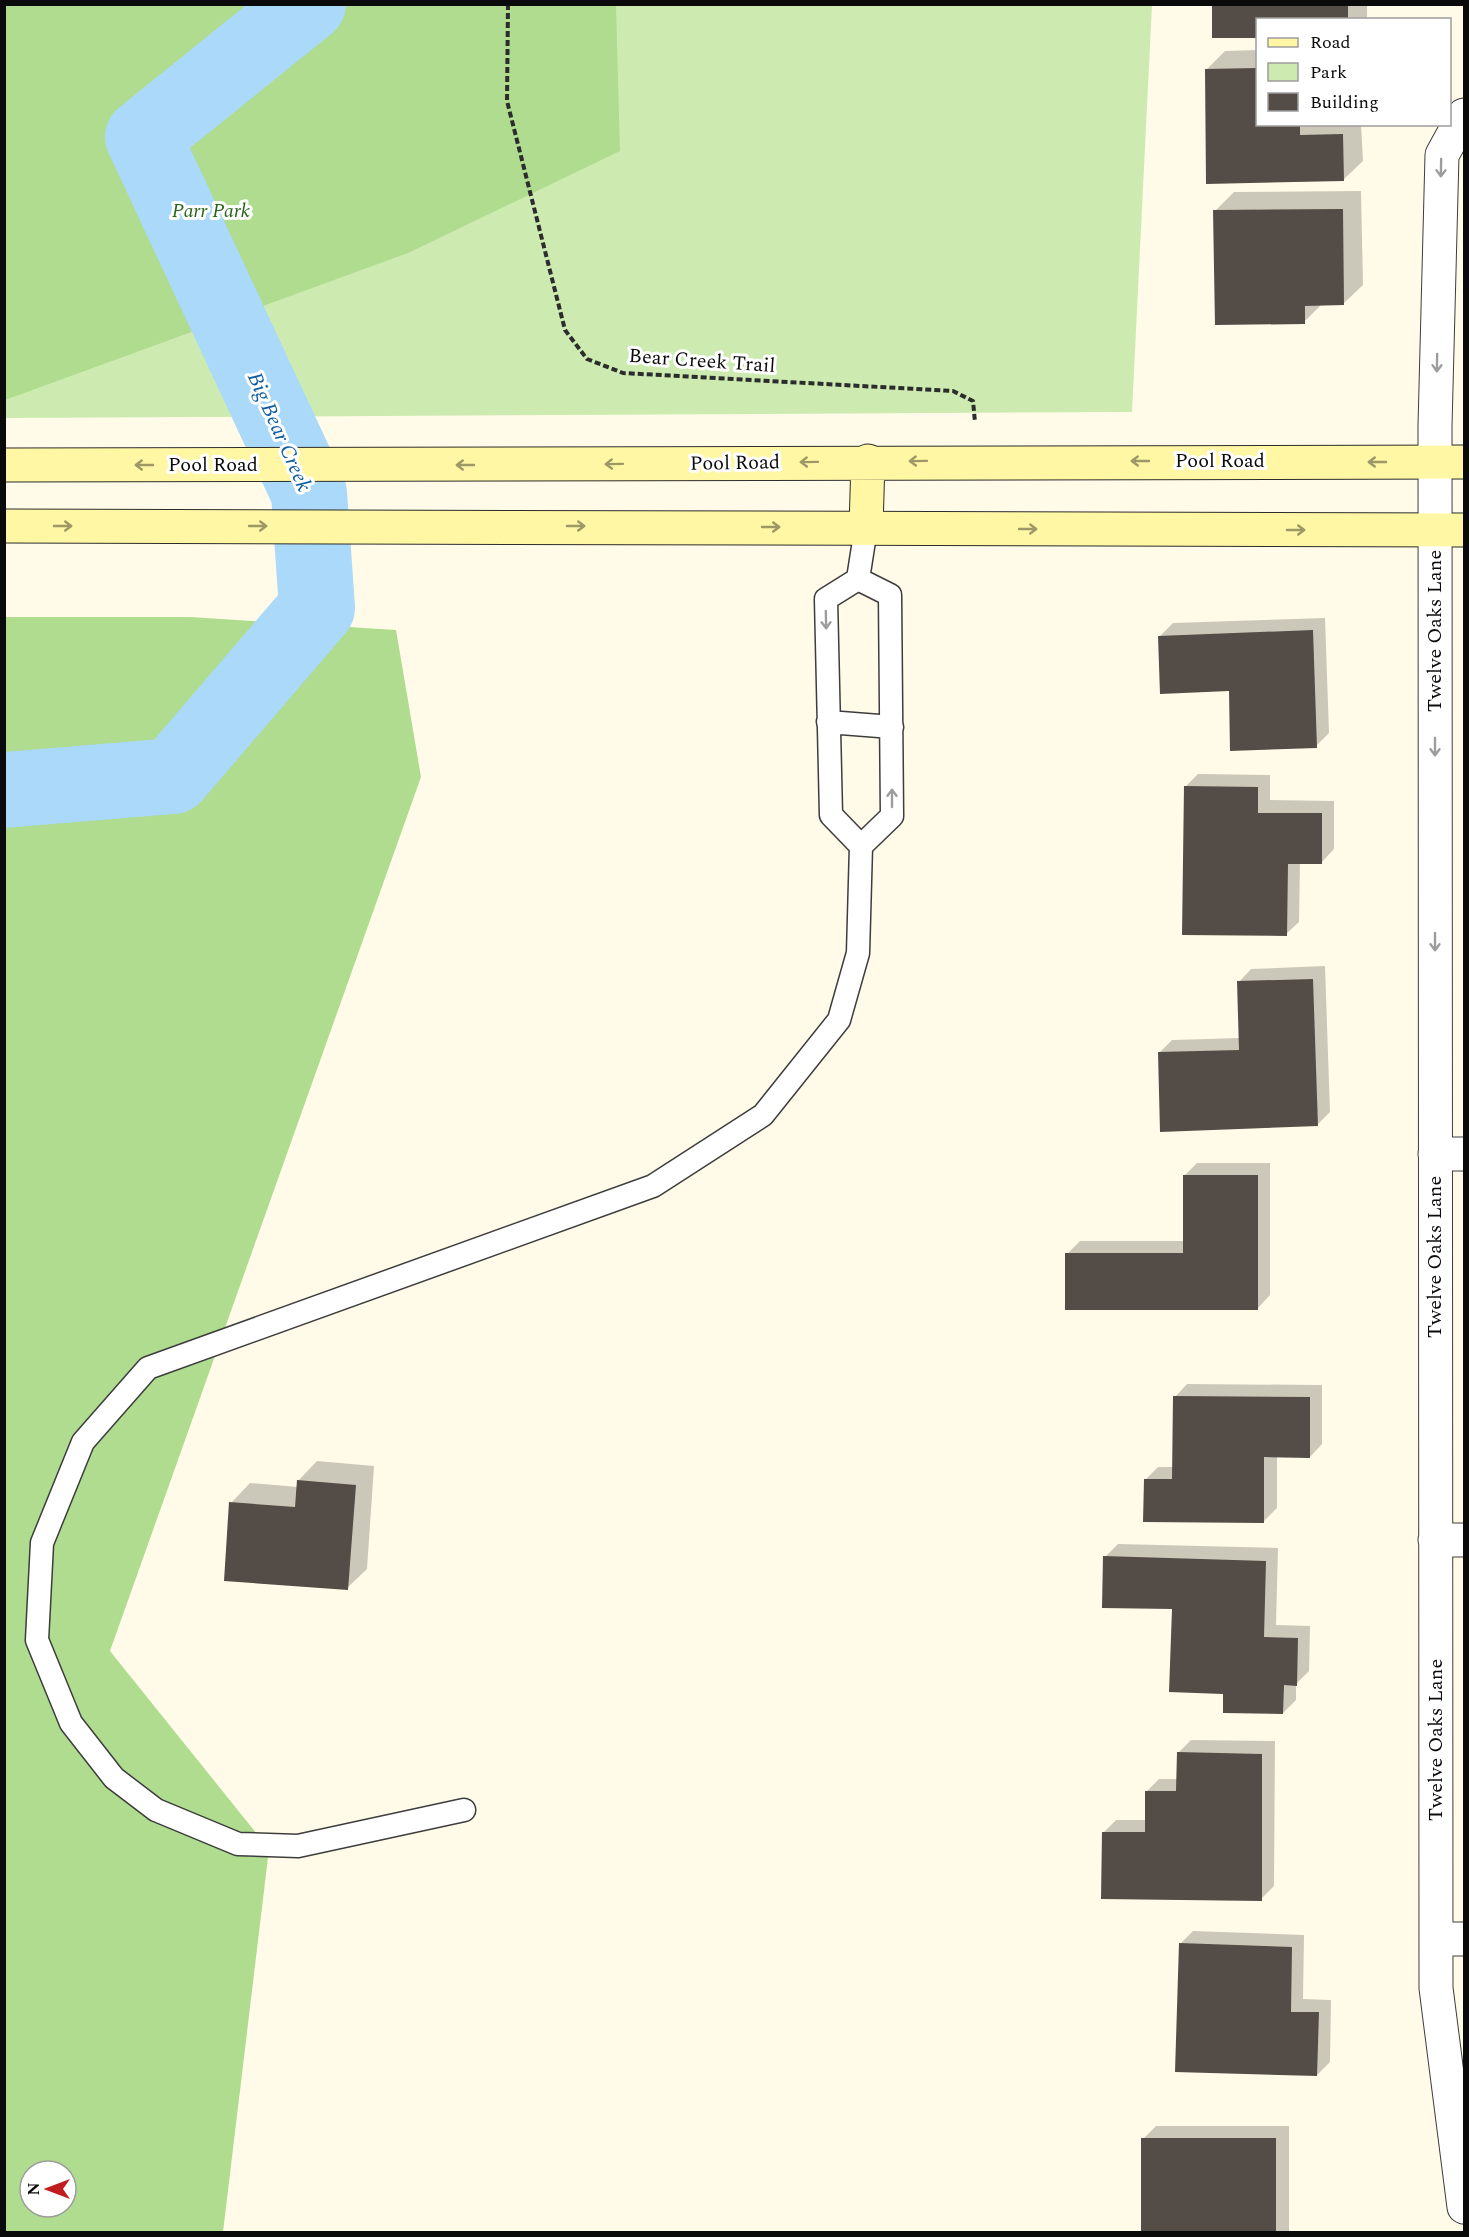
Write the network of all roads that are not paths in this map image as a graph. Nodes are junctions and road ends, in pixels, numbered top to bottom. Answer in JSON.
{"nodes":[{"id":1,"x":1464,"y":115,"type":"edge"},
{"id":2,"x":868,"y":461,"type":"junction"},
{"id":3,"x":1450,"y":462,"type":"edge"},
{"id":4,"x":4,"y":465,"type":"edge"},
{"id":5,"x":4,"y":526,"type":"edge"},
{"id":6,"x":866,"y":528,"type":"junction"},
{"id":7,"x":1450,"y":530,"type":"edge"},
{"id":8,"x":858,"y":579,"type":"junction"},
{"id":9,"x":828,"y":722,"type":"junction"},
{"id":10,"x":892,"y":727,"type":"junction"},
{"id":11,"x":861,"y":846,"type":"junction"},
{"id":12,"x":1450,"y":1154,"type":"edge"},
{"id":13,"x":1450,"y":1540,"type":"edge"},
{"id":14,"x":464,"y":1810,"type":"dead end"},
{"id":15,"x":1450,"y":1939,"type":"edge"},
{"id":16,"x":1464,"y":2207,"type":"edge"}],
"edges":[{"from":1,"to":3,"type":"street","name":"Twelve Oaks Lane","one_way":true},
{"from":3,"to":2,"type":"main road","name":"Pool Road","one_way":true},
{"from":2,"to":4,"type":"main road","name":"Pool Road","one_way":true},
{"from":2,"to":6,"type":"main road"},
{"from":3,"to":7,"type":"street","name":"Twelve Oaks Lane"},
{"from":5,"to":6,"type":"main road","one_way":true},
{"from":6,"to":7,"type":"main road","one_way":true},
{"from":6,"to":8,"type":"lane"},
{"from":7,"to":12,"type":"street","name":"Twelve Oaks Lane","one_way":true},
{"from":8,"to":9,"type":"lane","one_way":true},
{"from":8,"to":10,"type":"lane"},
{"from":9,"to":10,"type":"lane"},
{"from":9,"to":11,"type":"lane"},
{"from":11,"to":10,"type":"lane","one_way":true},
{"from":11,"to":14,"type":"lane"},
{"from":12,"to":13,"type":"street","name":"Twelve Oaks Lane"},
{"from":13,"to":15,"type":"street","name":"Twelve Oaks Lane"},
{"from":15,"to":16,"type":"street","name":"Twelve Oaks Lane"}]}
